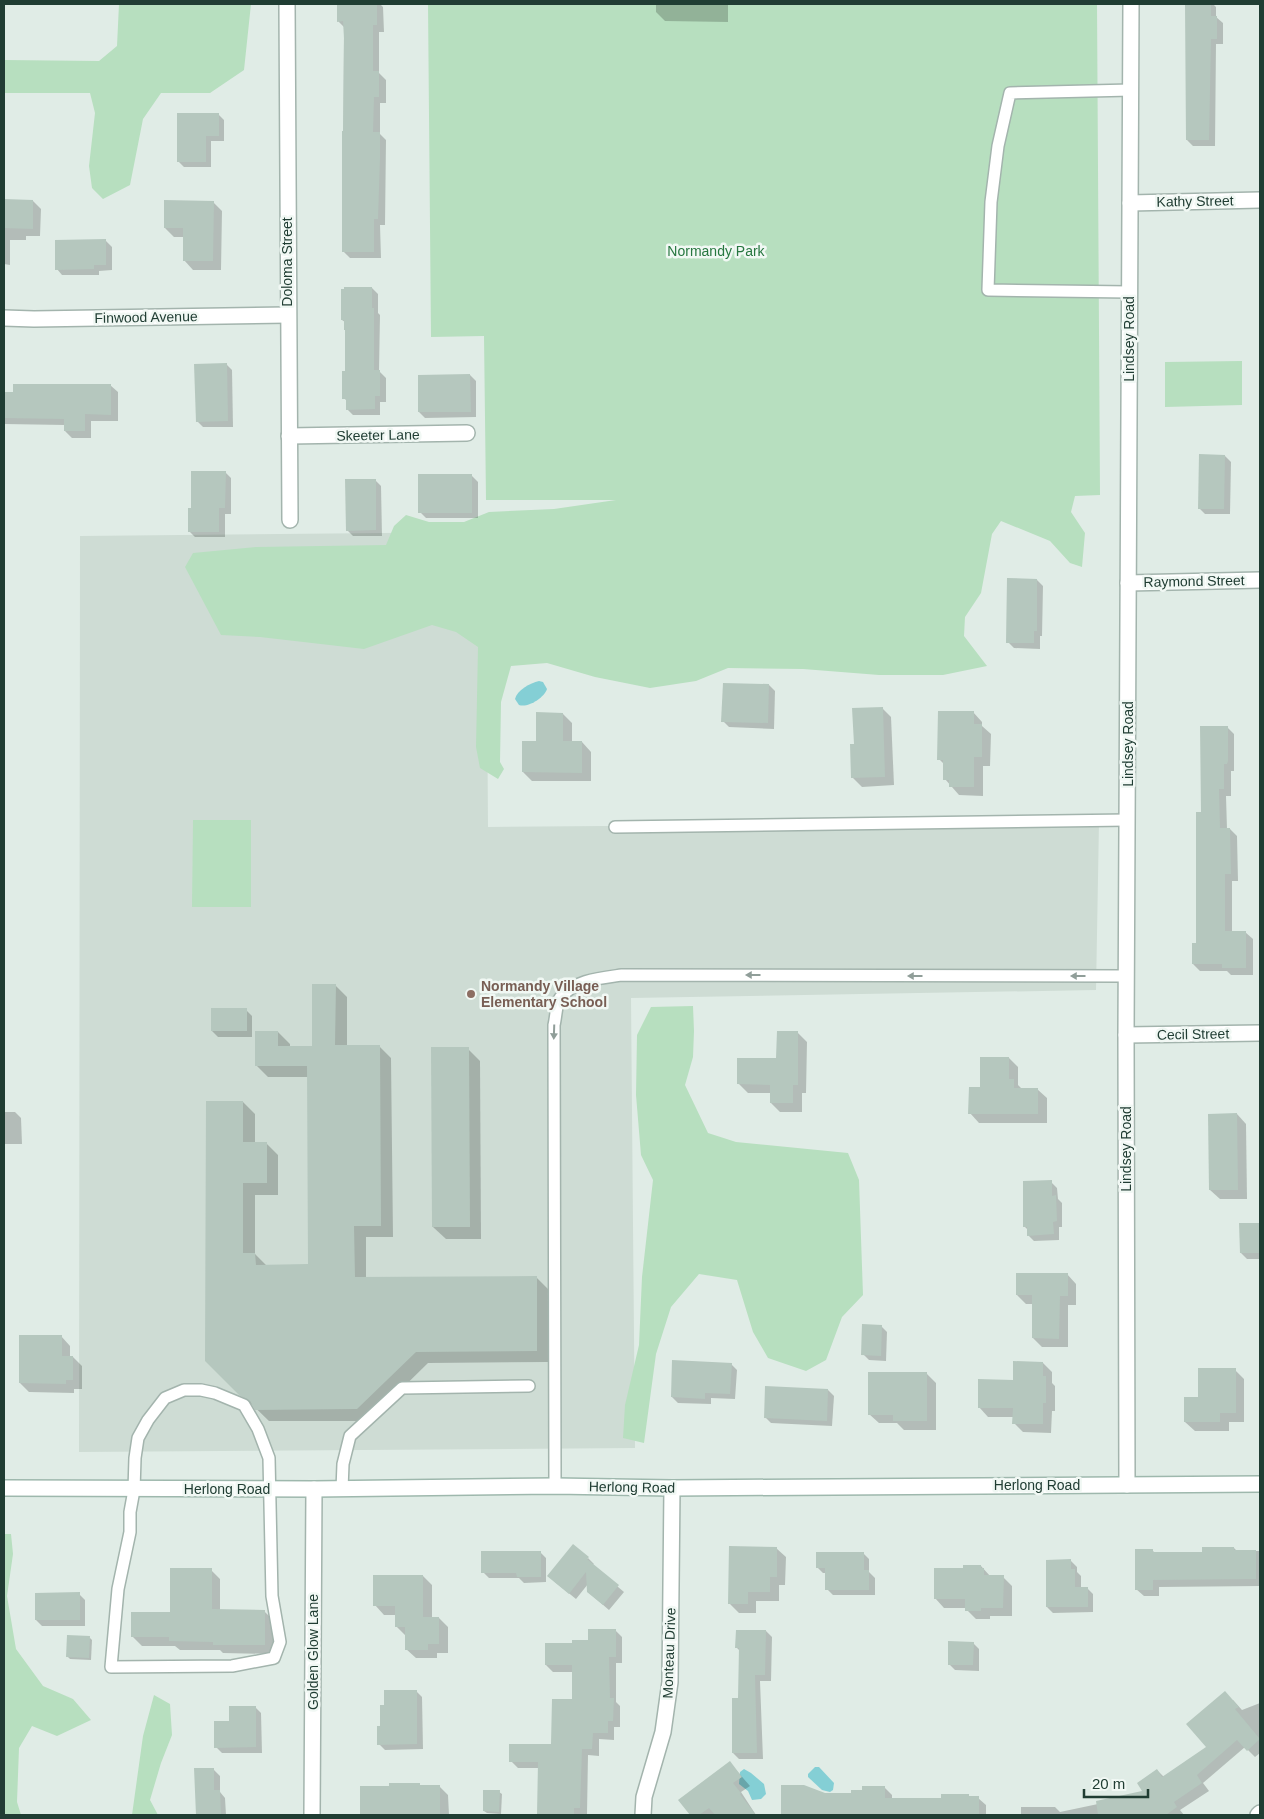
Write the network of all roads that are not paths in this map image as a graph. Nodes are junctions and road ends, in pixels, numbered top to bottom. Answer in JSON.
{"nodes":[{"id":1,"x":287,"y":4,"type":"edge"},
{"id":2,"x":1131,"y":4,"type":"edge"},
{"id":3,"x":1131,"y":90,"type":"junction"},
{"id":4,"x":1260,"y":200,"type":"edge"},
{"id":5,"x":1130,"y":203,"type":"junction"},
{"id":6,"x":1130,"y":292,"type":"junction"},
{"id":7,"x":288,"y":315,"type":"junction"},
{"id":8,"x":4,"y":318,"type":"edge"},
{"id":9,"x":466,"y":433,"type":"dead end"},
{"id":10,"x":289,"y":436,"type":"junction"},
{"id":11,"x":290,"y":520,"type":"dead end"},
{"id":12,"x":1260,"y":580,"type":"edge"},
{"id":13,"x":1128,"y":582,"type":"junction"},
{"id":14,"x":1128,"y":820,"type":"junction"},
{"id":15,"x":615,"y":827,"type":"dead end"},
{"id":16,"x":1126,"y":976,"type":"junction"},
{"id":17,"x":1260,"y":1033,"type":"edge"},
{"id":18,"x":1126,"y":1035,"type":"junction"},
{"id":19,"x":530,"y":1386,"type":"dead end"},
{"id":20,"x":1260,"y":1484,"type":"edge"},
{"id":21,"x":1127,"y":1485,"type":"junction"},
{"id":22,"x":555,"y":1486,"type":"junction"},
{"id":23,"x":4,"y":1488,"type":"edge"},
{"id":24,"x":269,"y":1488,"type":"junction"},
{"id":25,"x":672,"y":1488,"type":"junction"},
{"id":26,"x":314,"y":1489,"type":"junction"},
{"id":27,"x":342,"y":1489,"type":"junction"},
{"id":28,"x":134,"y":1490,"type":"junction"},
{"id":29,"x":312,"y":1815,"type":"edge"},
{"id":30,"x":643,"y":1815,"type":"edge"}],
"edges":[{"from":1,"to":7,"type":"street","name":"Doloma Street"},
{"from":2,"to":3,"type":"street","name":"Lindsey Road"},
{"from":3,"to":5,"type":"street","name":"Lindsey Road"},
{"from":3,"to":6,"type":"lane"},
{"from":4,"to":5,"type":"street","name":"Kathy Street"},
{"from":5,"to":6,"type":"street","name":"Lindsey Road"},
{"from":6,"to":13,"type":"street","name":"Lindsey Road"},
{"from":7,"to":8,"type":"street","name":"Finwood Avenue"},
{"from":7,"to":10,"type":"street","name":"Doloma Street"},
{"from":9,"to":10,"type":"street","name":"Skeeter Lane"},
{"from":10,"to":11,"type":"street","name":"Doloma Street"},
{"from":12,"to":13,"type":"street","name":"Raymond Street"},
{"from":13,"to":14,"type":"street","name":"Lindsey Road"},
{"from":14,"to":15,"type":"lane"},
{"from":14,"to":16,"type":"street","name":"Lindsey Road"},
{"from":16,"to":18,"type":"street","name":"Lindsey Road"},
{"from":16,"to":22,"type":"lane","one_way":true},
{"from":17,"to":18,"type":"street","name":"Cecil Street"},
{"from":18,"to":21,"type":"street","name":"Lindsey Road"},
{"from":19,"to":27,"type":"lane"},
{"from":20,"to":21,"type":"street","name":"Herlong Road"},
{"from":21,"to":25,"type":"street","name":"Herlong Road"},
{"from":22,"to":25,"type":"street","name":"Herlong Road"},
{"from":22,"to":27,"type":"street","name":"Herlong Road"},
{"from":23,"to":28,"type":"street","name":"Herlong Road"},
{"from":24,"to":26,"type":"street","name":"Herlong Road"},
{"from":24,"to":28,"type":"street","name":"Herlong Road"},
{"from":24,"to":28,"type":"lane"},
{"from":24,"to":28,"type":"lane"},
{"from":25,"to":30,"type":"street","name":"Monteau Drive"},
{"from":26,"to":27,"type":"street","name":"Herlong Road"},
{"from":26,"to":29,"type":"street","name":"Golden Glow Lane"}]}
